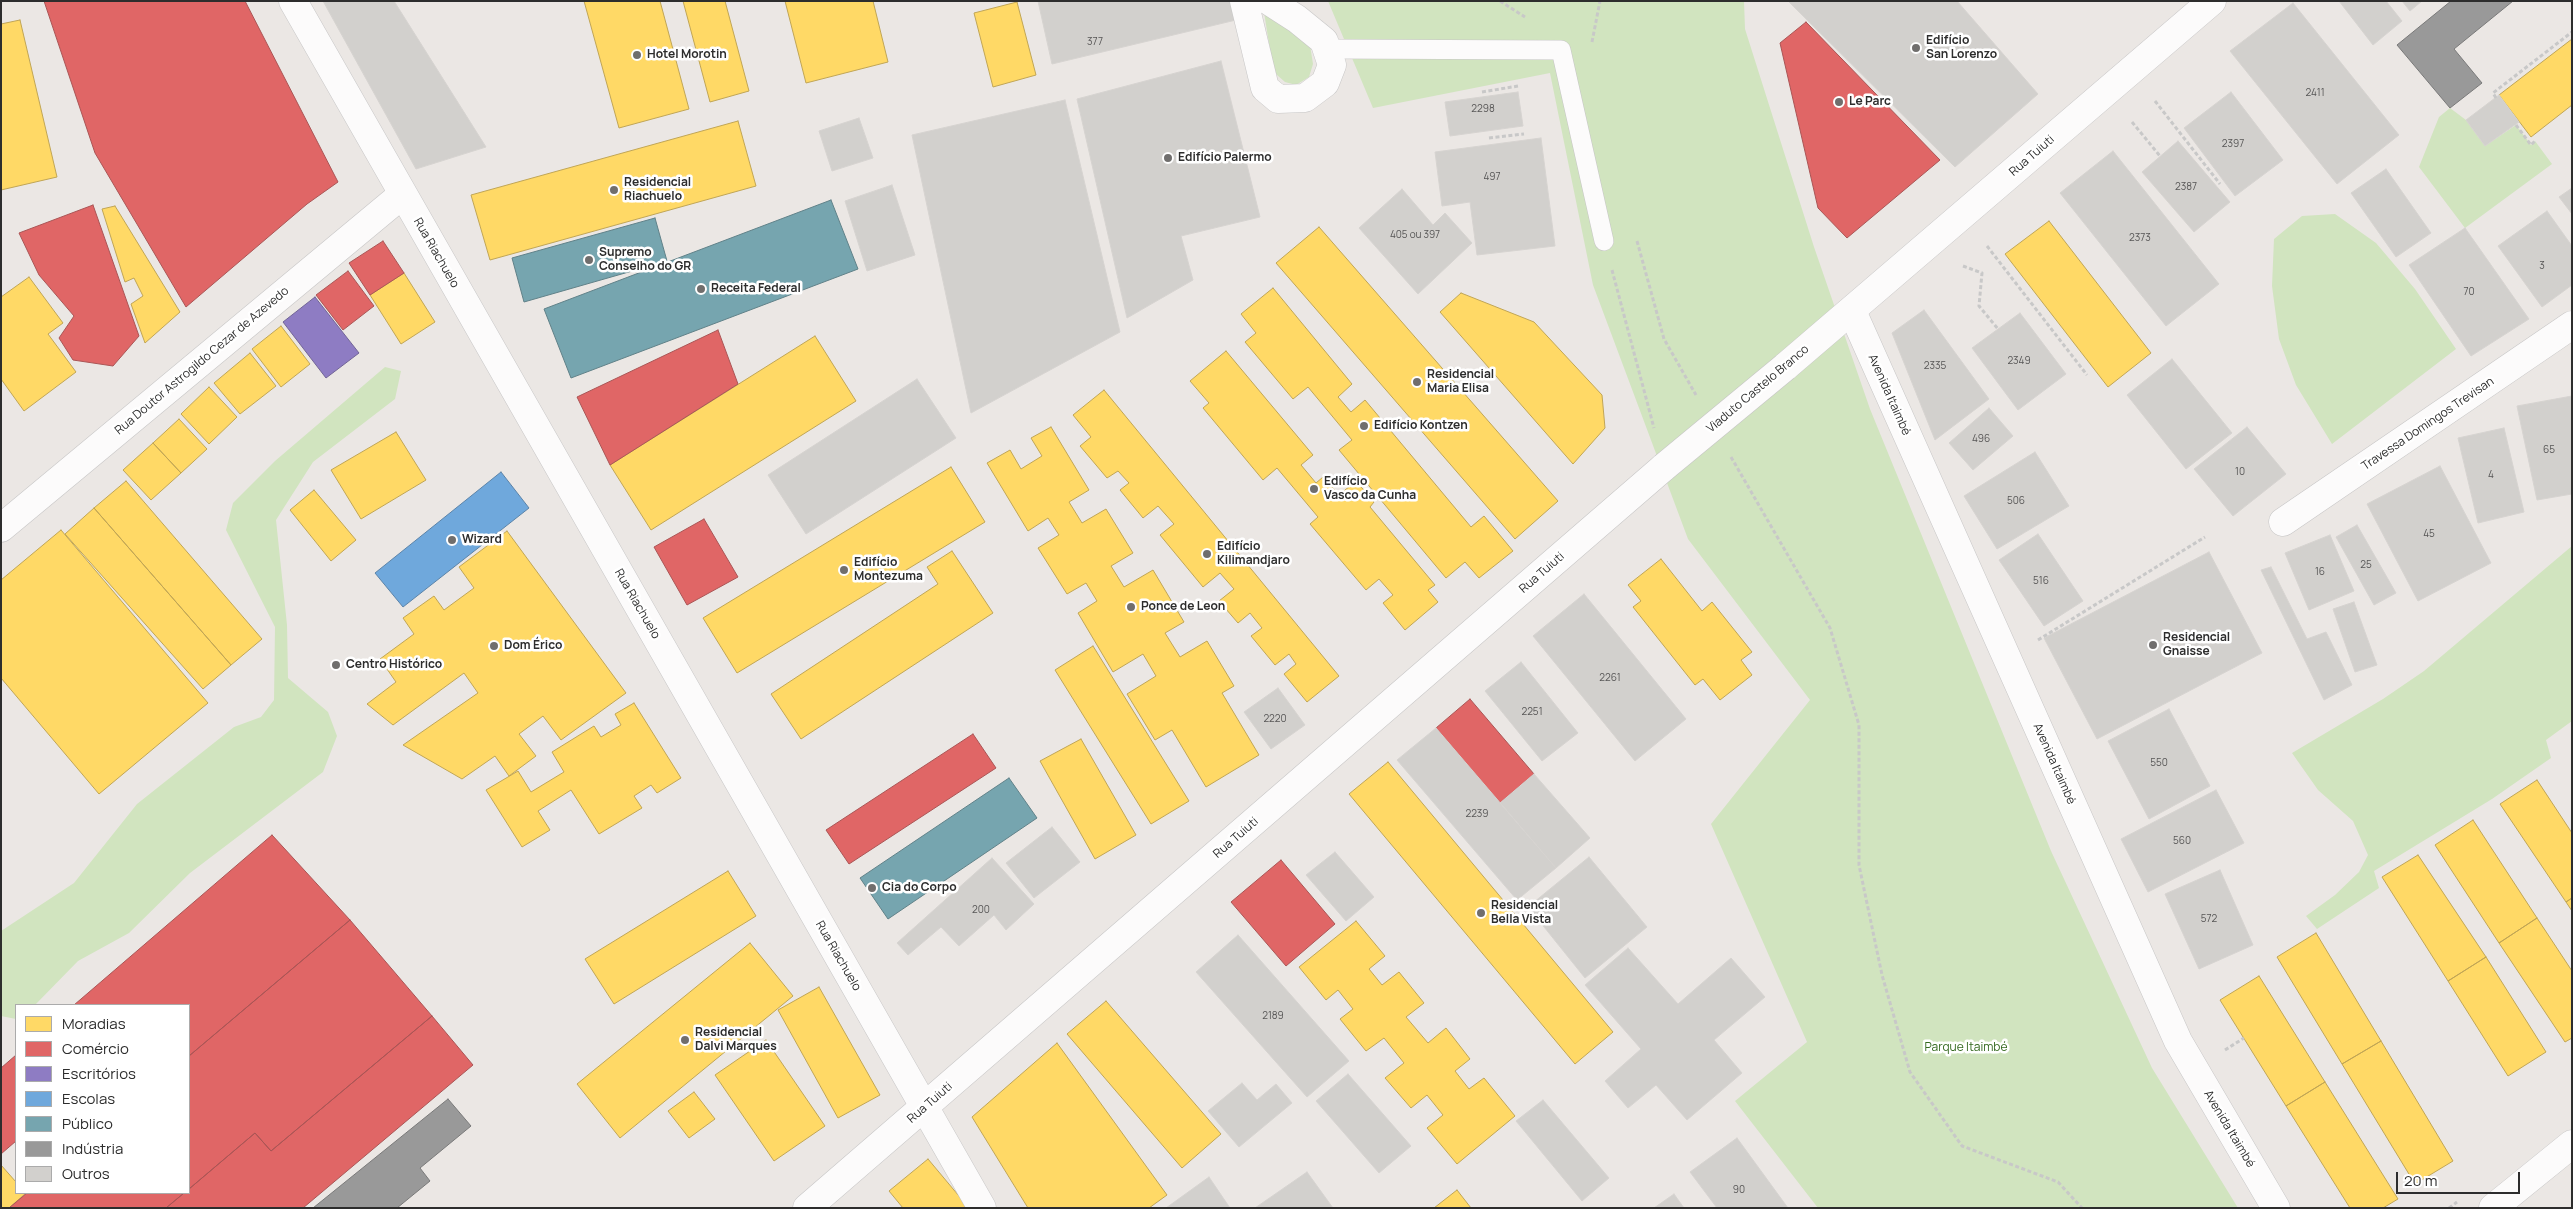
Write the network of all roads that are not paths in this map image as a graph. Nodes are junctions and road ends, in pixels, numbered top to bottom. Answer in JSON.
{"nodes":[{"id":1,"x":293,"y":1,"type":"edge"},
{"id":2,"x":1244,"y":1,"type":"edge"},
{"id":3,"x":1269,"y":1,"type":"edge"},
{"id":4,"x":2212,"y":1,"type":"edge"},
{"id":5,"x":1327,"y":49,"type":"junction"},
{"id":6,"x":403,"y":194,"type":"junction"},
{"id":7,"x":1604,"y":241,"type":"road end"},
{"id":8,"x":1852,"y":311,"type":"junction"},
{"id":9,"x":2572,"y":325,"type":"edge"},
{"id":10,"x":1664,"y":467,"type":"joint"},
{"id":11,"x":2283,"y":522,"type":"dead end"},
{"id":12,"x":1,"y":528,"type":"edge"},
{"id":13,"x":924,"y":1107,"type":"junction"},
{"id":14,"x":2572,"y":1144,"type":"edge"},
{"id":15,"x":807,"y":1208,"type":"edge"},
{"id":16,"x":982,"y":1208,"type":"edge"},
{"id":17,"x":2276,"y":1208,"type":"edge"},
{"id":18,"x":2493,"y":1208,"type":"edge"}],
"edges":[{"from":1,"to":6,"type":"street","name":"Rua Riachuelo"},
{"from":2,"to":5,"type":"street"},
{"from":3,"to":5,"type":"street"},
{"from":4,"to":8,"type":"street","name":"Rua Tuiuti"},
{"from":5,"to":7,"type":"lane"},
{"from":6,"to":12,"type":"street","name":"Rua Doutor Astrogildo Cezar de Azevedo"},
{"from":6,"to":13,"type":"street","name":"Rua Riachuelo"},
{"from":8,"to":10,"type":"street","name":"Viaduto Castelo Branco","bridge":true},
{"from":8,"to":17,"type":"street","name":"Avenida Itaimbé"},
{"from":9,"to":11,"type":"street","name":"Travessa Domingos Trevisan"},
{"from":10,"to":13,"type":"street","name":"Rua Tuiuti"},
{"from":13,"to":15,"type":"street","name":"Rua Tuiuti"},
{"from":13,"to":16,"type":"street","name":"Rua Riachuelo"},
{"from":14,"to":18,"type":"street"}]}
